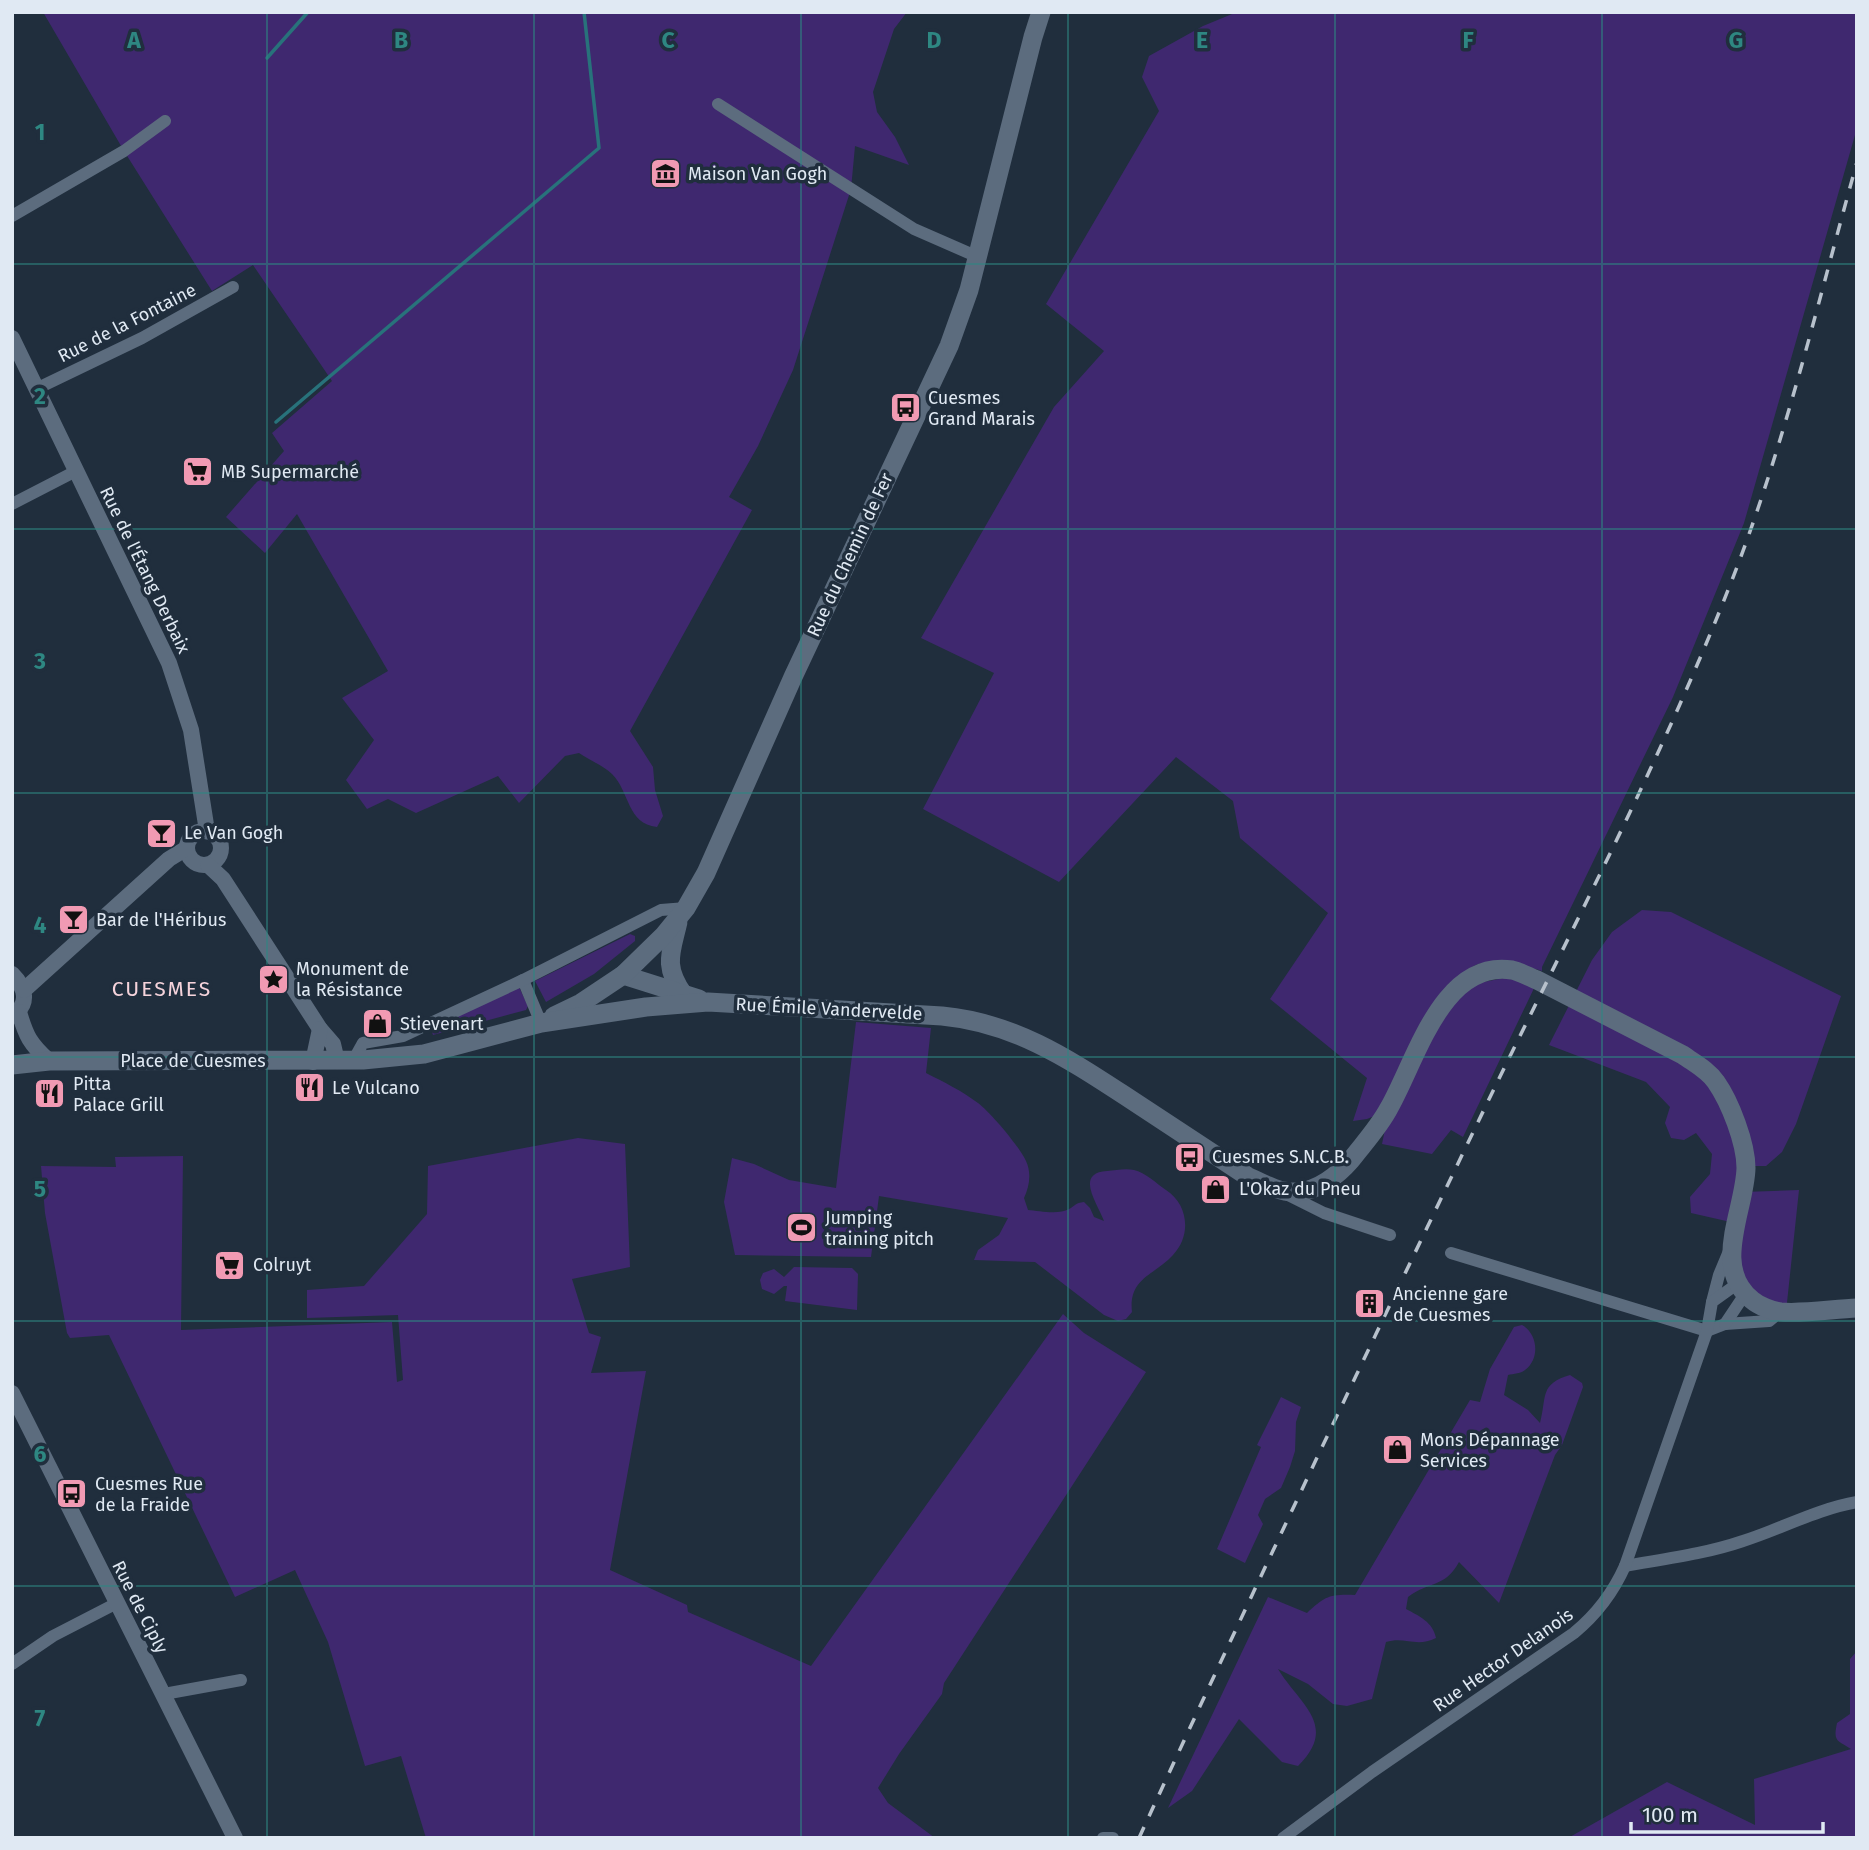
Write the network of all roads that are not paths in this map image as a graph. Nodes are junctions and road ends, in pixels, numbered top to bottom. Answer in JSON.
{"nodes":[{"id":1,"x":1041,"y":12,"type":"edge"},
{"id":2,"x":718,"y":104,"type":"dead end"},
{"id":3,"x":165,"y":121,"type":"dead end"},
{"id":4,"x":12,"y":216,"type":"edge"},
{"id":5,"x":978,"y":257,"type":"junction"},
{"id":6,"x":233,"y":287,"type":"dead end"},
{"id":7,"x":12,"y":338,"type":"edge"},
{"id":8,"x":36,"y":389,"type":"junction"},
{"id":9,"x":76,"y":471,"type":"junction"},
{"id":10,"x":12,"y":504,"type":"edge"},
{"id":11,"x":207,"y":831,"type":"junction"},
{"id":12,"x":187,"y":848,"type":"junction"},
{"id":13,"x":213,"y":861,"type":"junction"},
{"id":14,"x":682,"y":913,"type":"junction"},
{"id":15,"x":623,"y":975,"type":"junction"},
{"id":16,"x":16,"y":979,"type":"edge"},
{"id":17,"x":523,"y":980,"type":"junction"},
{"id":18,"x":682,"y":994,"type":"junction"},
{"id":19,"x":708,"y":1002,"type":"junction"},
{"id":20,"x":646,"y":1007,"type":"junction"},
{"id":21,"x":14,"y":1015,"type":"edge"},
{"id":22,"x":541,"y":1023,"type":"junction"},
{"id":23,"x":320,"y":1029,"type":"junction"},
{"id":24,"x":49,"y":1061,"type":"junction"},
{"id":25,"x":345,"y":1061,"type":"junction"},
{"id":26,"x":313,"y":1062,"type":"junction"},
{"id":27,"x":12,"y":1065,"type":"edge"},
{"id":28,"x":1280,"y":1190,"type":"junction"},
{"id":29,"x":1390,"y":1236,"type":"dead end"},
{"id":30,"x":1731,"y":1248,"type":"junction"},
{"id":31,"x":1451,"y":1253,"type":"dead end"},
{"id":32,"x":1741,"y":1289,"type":"junction"},
{"id":33,"x":1712,"y":1302,"type":"junction"},
{"id":34,"x":1857,"y":1308,"type":"edge"},
{"id":35,"x":1780,"y":1312,"type":"junction"},
{"id":36,"x":1726,"y":1324,"type":"junction"},
{"id":37,"x":1706,"y":1331,"type":"junction"},
{"id":38,"x":12,"y":1393,"type":"edge"},
{"id":39,"x":1857,"y":1502,"type":"edge"},
{"id":40,"x":1625,"y":1566,"type":"junction"},
{"id":41,"x":117,"y":1603,"type":"junction"},
{"id":42,"x":12,"y":1664,"type":"edge"},
{"id":43,"x":242,"y":1680,"type":"dead end"},
{"id":44,"x":164,"y":1694,"type":"junction"},
{"id":45,"x":234,"y":1838,"type":"edge"},
{"id":46,"x":1103,"y":1838,"type":"edge"},
{"id":47,"x":1112,"y":1838,"type":"edge"},
{"id":48,"x":1283,"y":1838,"type":"edge"}],
"edges":[{"from":1,"to":5,"type":"main road","name":"Rue du Chemin de Fer"},
{"from":2,"to":5,"type":"street"},
{"from":3,"to":4,"type":"street"},
{"from":5,"to":14,"type":"main road","name":"Rue du Chemin de Fer"},
{"from":6,"to":8,"type":"street","name":"Rue de la Fontaine"},
{"from":7,"to":8,"type":"street","name":"Rue de l'Étang Derbaix"},
{"from":8,"to":9,"type":"street","name":"Rue de l'Étang Derbaix"},
{"from":9,"to":10,"type":"street"},
{"from":9,"to":11,"type":"street","name":"Rue de l'Étang Derbaix"},
{"from":11,"to":12,"type":"street"},
{"from":11,"to":13,"type":"street"},
{"from":12,"to":13,"type":"street"},
{"from":12,"to":16,"type":"street"},
{"from":13,"to":23,"type":"street"},
{"from":14,"to":15,"type":"main road","name":"Rue du Chemin de Fer"},
{"from":14,"to":17,"type":"street"},
{"from":14,"to":18,"type":"main road"},
{"from":15,"to":18,"type":"main road"},
{"from":15,"to":20,"type":"main road"},
{"from":15,"to":22,"type":"main road","name":"Rue du Chemin de Fer"},
{"from":16,"to":21,"type":"street"},
{"from":17,"to":22,"type":"street"},
{"from":17,"to":25,"type":"street"},
{"from":18,"to":19,"type":"main road"},
{"from":19,"to":20,"type":"main road","name":"Rue Émile Vandervelde"},
{"from":19,"to":28,"type":"main road","name":"Rue Émile Vandervelde"},
{"from":20,"to":22,"type":"main road","name":"Rue Émile Vandervelde"},
{"from":21,"to":24,"type":"street"},
{"from":22,"to":25,"type":"main road","name":"Rue Émile Vandervelde"},
{"from":23,"to":25,"type":"street"},
{"from":23,"to":26,"type":"street"},
{"from":24,"to":26,"type":"main road","name":"Place de Cuesmes"},
{"from":24,"to":27,"type":"main road","name":"Place de Cuesmes"},
{"from":25,"to":26,"type":"main road","name":"Place de Cuesmes"},
{"from":28,"to":29,"type":"street","name":"Rue Émile Vandervelde"},
{"from":28,"to":30,"type":"main road","name":"Rue Émile Vandervelde"},
{"from":30,"to":32,"type":"main road","name":"Rue Émile Vandervelde"},
{"from":30,"to":33,"type":"street","name":"Rue Hector Delanois"},
{"from":31,"to":37,"type":"street"},
{"from":32,"to":33,"type":"street"},
{"from":32,"to":35,"type":"main road"},
{"from":32,"to":36,"type":"street"},
{"from":33,"to":37,"type":"street","name":"Rue Hector Delanois"},
{"from":34,"to":35,"type":"main road"},
{"from":35,"to":36,"type":"street"},
{"from":36,"to":37,"type":"street"},
{"from":37,"to":40,"type":"street","name":"Rue Hector Delanois"},
{"from":38,"to":41,"type":"street","name":"Rue de Ciply"},
{"from":39,"to":40,"type":"street"},
{"from":40,"to":48,"type":"street","name":"Rue Hector Delanois"},
{"from":41,"to":42,"type":"street"},
{"from":41,"to":44,"type":"street","name":"Rue de Ciply"},
{"from":43,"to":44,"type":"street"},
{"from":44,"to":45,"type":"street","name":"Rue de Ciply"},
{"from":46,"to":47,"type":"street"}]}
